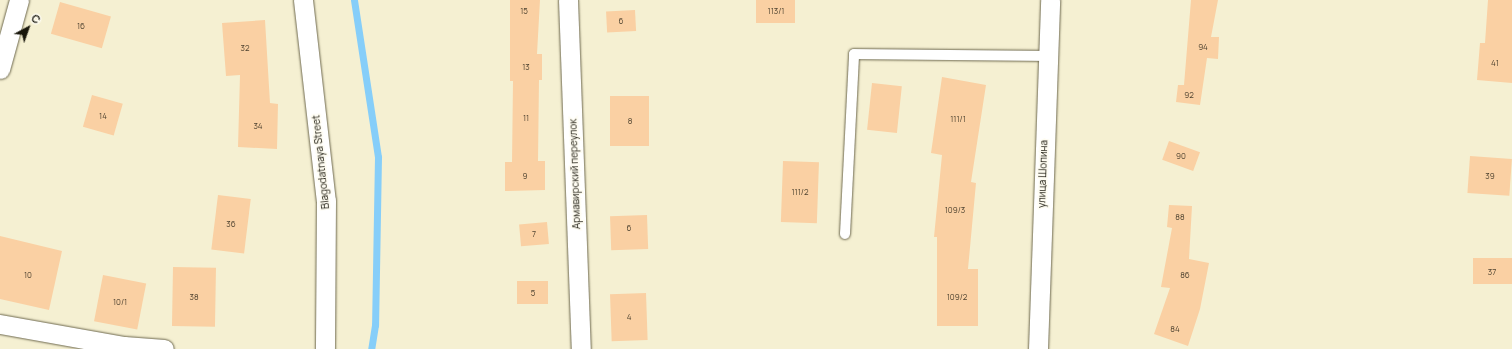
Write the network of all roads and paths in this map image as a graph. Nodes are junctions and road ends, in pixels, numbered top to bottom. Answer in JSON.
{"nodes":[{"id":1,"x":18,"y":0,"type":"edge"},
{"id":2,"x":303,"y":0,"type":"edge"},
{"id":3,"x":568,"y":0,"type":"edge"},
{"id":4,"x":1050,"y":0,"type":"edge"},
{"id":5,"x":1047,"y":56,"type":"junction"},
{"id":6,"x":0,"y":69,"type":"edge"},
{"id":7,"x":845,"y":234,"type":"dead end"},
{"id":8,"x":0,"y":324,"type":"edge"},
{"id":9,"x":164,"y":349,"type":"edge"},
{"id":10,"x":325,"y":349,"type":"edge"},
{"id":11,"x":581,"y":349,"type":"edge"},
{"id":12,"x":1038,"y":349,"type":"edge"}],
"edges":[{"from":1,"to":6,"type":"street"},
{"from":2,"to":10,"type":"street","name":"Blagodatnaya Street"},
{"from":3,"to":11,"type":"street","name":"Армавирский переулок"},
{"from":4,"to":5,"type":"street","name":"улица Шопина"},
{"from":5,"to":7,"type":"lane"},
{"from":5,"to":12,"type":"street","name":"улица Шопина"},
{"from":8,"to":9,"type":"street"}]}
